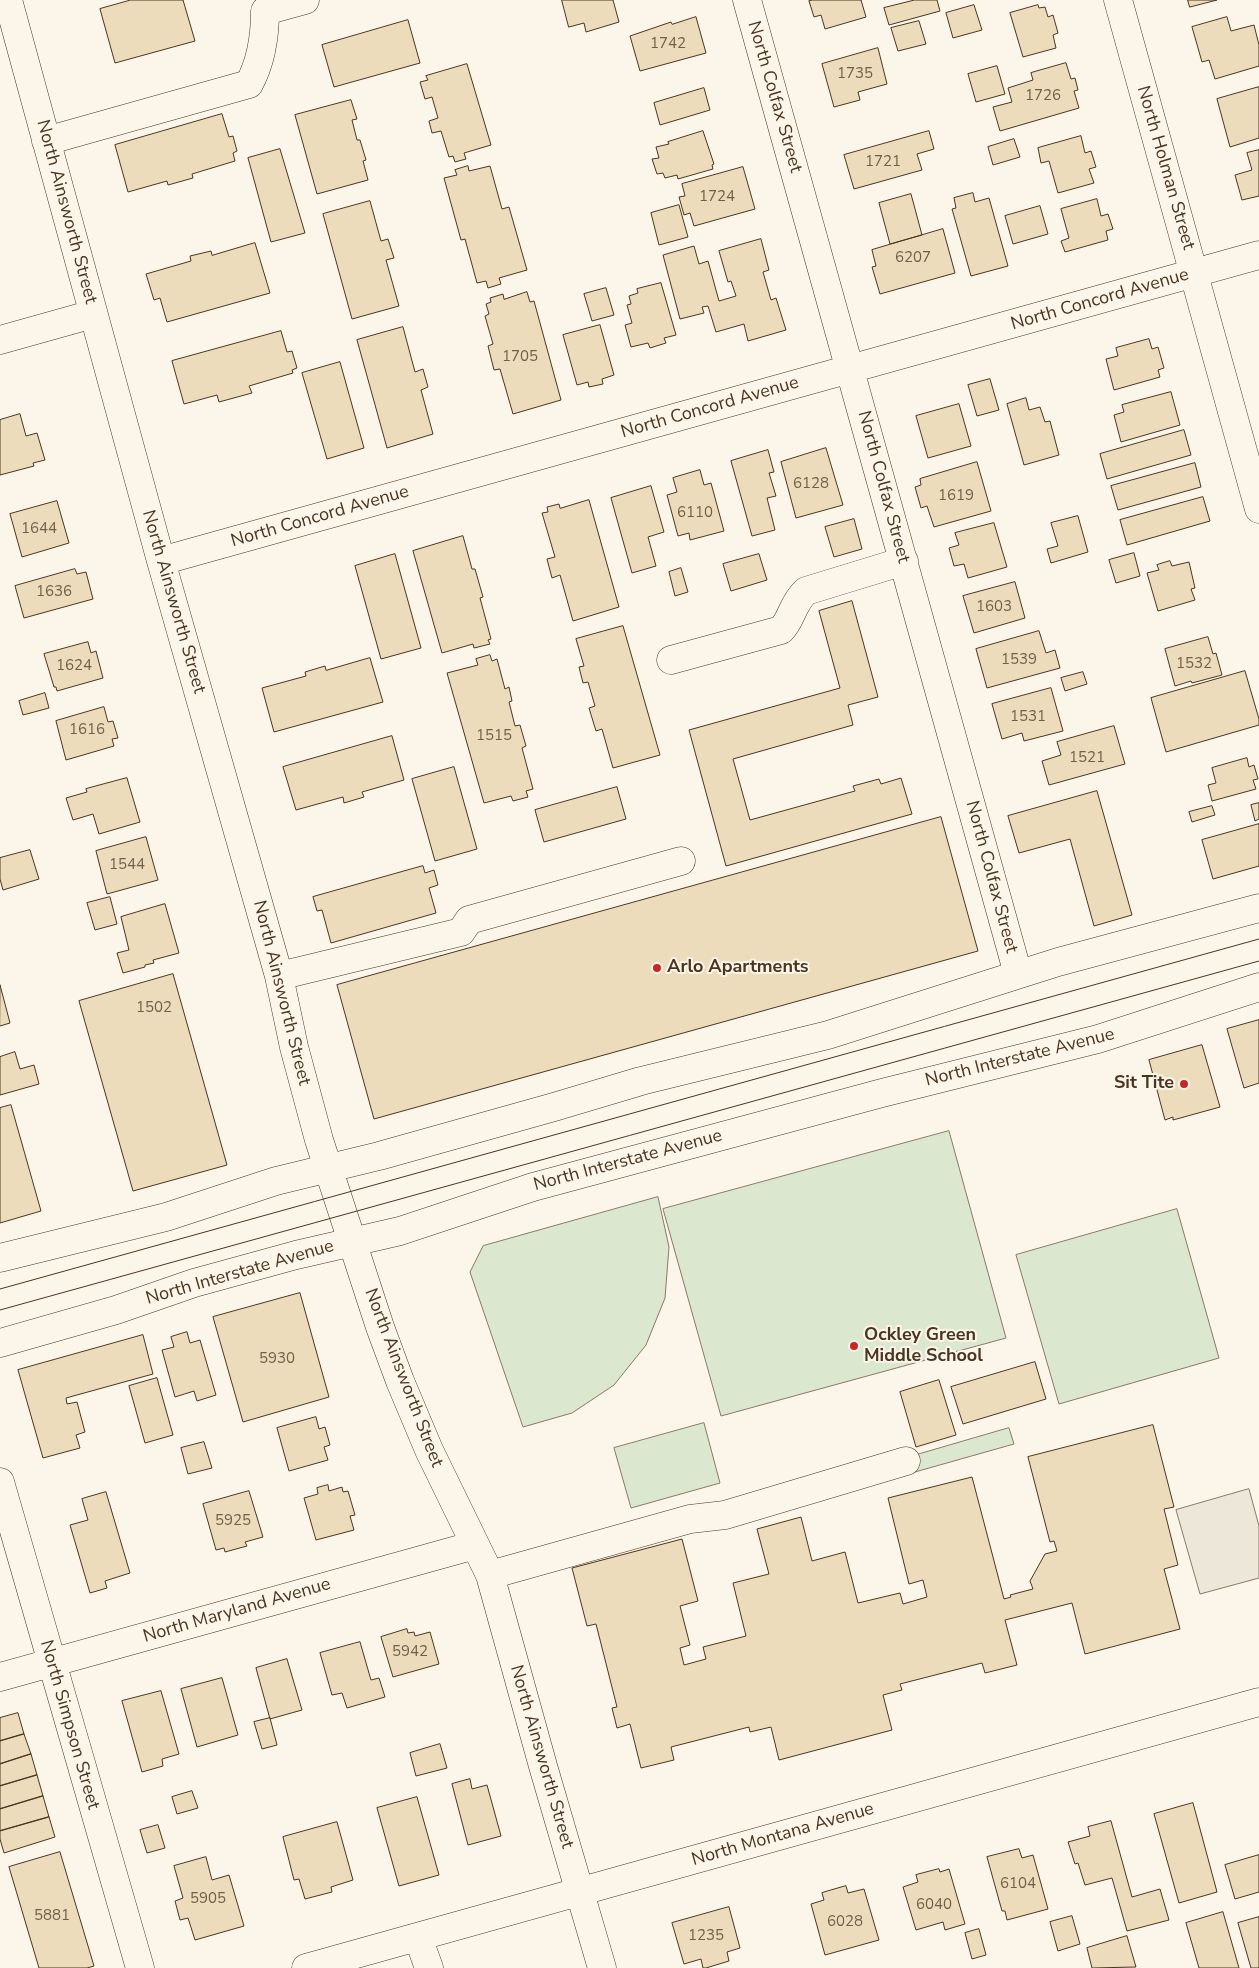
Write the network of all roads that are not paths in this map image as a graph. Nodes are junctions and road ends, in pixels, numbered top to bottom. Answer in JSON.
{"nodes":[{"id":1,"x":8,"y":0,"type":"edge"},
{"id":2,"x":305,"y":0,"type":"edge"},
{"id":3,"x":747,"y":0,"type":"edge"},
{"id":4,"x":1118,"y":0,"type":"edge"},
{"id":5,"x":46,"y":141,"type":"junction"},
{"id":6,"x":1259,"y":256,"type":"edge"},
{"id":7,"x":1194,"y":274,"type":"junction"},
{"id":8,"x":94,"y":314,"type":"junction"},
{"id":9,"x":0,"y":340,"type":"edge"},
{"id":10,"x":851,"y":369,"type":"junction"},
{"id":11,"x":1259,"y":509,"type":"edge"},
{"id":12,"x":161,"y":561,"type":"junction"},
{"id":13,"x":904,"y":561,"type":"junction"},
{"id":14,"x":671,"y":660,"type":"dead end"},
{"id":15,"x":681,"y":861,"type":"dead end"},
{"id":16,"x":1259,"y":908,"type":"edge"},
{"id":17,"x":1018,"y":974,"type":"junction"},
{"id":18,"x":279,"y":976,"type":"junction"},
{"id":19,"x":1259,"y":987,"type":"edge"},
{"id":20,"x":328,"y":1168,"type":"junction"},
{"id":21,"x":352,"y":1242,"type":"junction"},
{"id":22,"x":0,"y":1258,"type":"edge"},
{"id":23,"x":0,"y":1343,"type":"edge"},
{"id":24,"x":906,"y":1462,"type":"dead end"},
{"id":25,"x":0,"y":1482,"type":"edge"},
{"id":26,"x":475,"y":1545,"type":"junction"},
{"id":27,"x":490,"y":1575,"type":"junction"},
{"id":28,"x":51,"y":1662,"type":"junction"},
{"id":29,"x":0,"y":1677,"type":"edge"},
{"id":30,"x":1259,"y":1702,"type":"edge"},
{"id":31,"x":580,"y":1892,"type":"junction"},
{"id":32,"x":418,"y":1937,"type":"junction"},
{"id":33,"x":140,"y":1968,"type":"edge"},
{"id":34,"x":306,"y":1968,"type":"edge"},
{"id":35,"x":429,"y":1968,"type":"edge"},
{"id":36,"x":602,"y":1968,"type":"edge"}],
"edges":[{"from":1,"to":5,"type":"street","name":"North Ainsworth Street"},
{"from":2,"to":5,"type":"street"},
{"from":3,"to":10,"type":"street","name":"North Colfax Street"},
{"from":4,"to":7,"type":"street","name":"North Holman Street"},
{"from":5,"to":8,"type":"street","name":"North Ainsworth Street"},
{"from":6,"to":7,"type":"street","name":"North Concord Avenue"},
{"from":7,"to":10,"type":"street","name":"North Concord Avenue"},
{"from":7,"to":11,"type":"street","name":"North Holman Street"},
{"from":8,"to":9,"type":"street"},
{"from":8,"to":12,"type":"street","name":"North Ainsworth Street"},
{"from":10,"to":12,"type":"street","name":"North Concord Avenue"},
{"from":10,"to":13,"type":"street","name":"North Colfax Street"},
{"from":12,"to":18,"type":"street","name":"North Ainsworth Street"},
{"from":13,"to":14,"type":"street"},
{"from":13,"to":17,"type":"street","name":"North Colfax Street"},
{"from":15,"to":18,"type":"street"},
{"from":16,"to":17,"type":"street"},
{"from":17,"to":20,"type":"street"},
{"from":18,"to":20,"type":"street","name":"North Ainsworth Street"},
{"from":19,"to":21,"type":"street","name":"North Interstate Avenue"},
{"from":20,"to":21,"type":"street","name":"North Ainsworth Street"},
{"from":20,"to":22,"type":"street"},
{"from":21,"to":23,"type":"street","name":"North Interstate Avenue"},
{"from":21,"to":26,"type":"street","name":"North Ainsworth Street"},
{"from":24,"to":27,"type":"street"},
{"from":25,"to":28,"type":"street","name":"North Simpson Street"},
{"from":26,"to":27,"type":"street","name":"North Ainsworth Street"},
{"from":26,"to":28,"type":"street","name":"North Maryland Avenue"},
{"from":27,"to":31,"type":"street","name":"North Ainsworth Street"},
{"from":28,"to":29,"type":"street","name":"North Maryland Avenue"},
{"from":28,"to":33,"type":"street","name":"North Simpson Street"},
{"from":30,"to":31,"type":"street","name":"North Montana Avenue"},
{"from":31,"to":32,"type":"street","name":"North Montana Avenue"},
{"from":31,"to":36,"type":"street","name":"North Ainsworth Street"},
{"from":32,"to":34,"type":"street","name":"North Montana Avenue"},
{"from":32,"to":35,"type":"street"}]}
